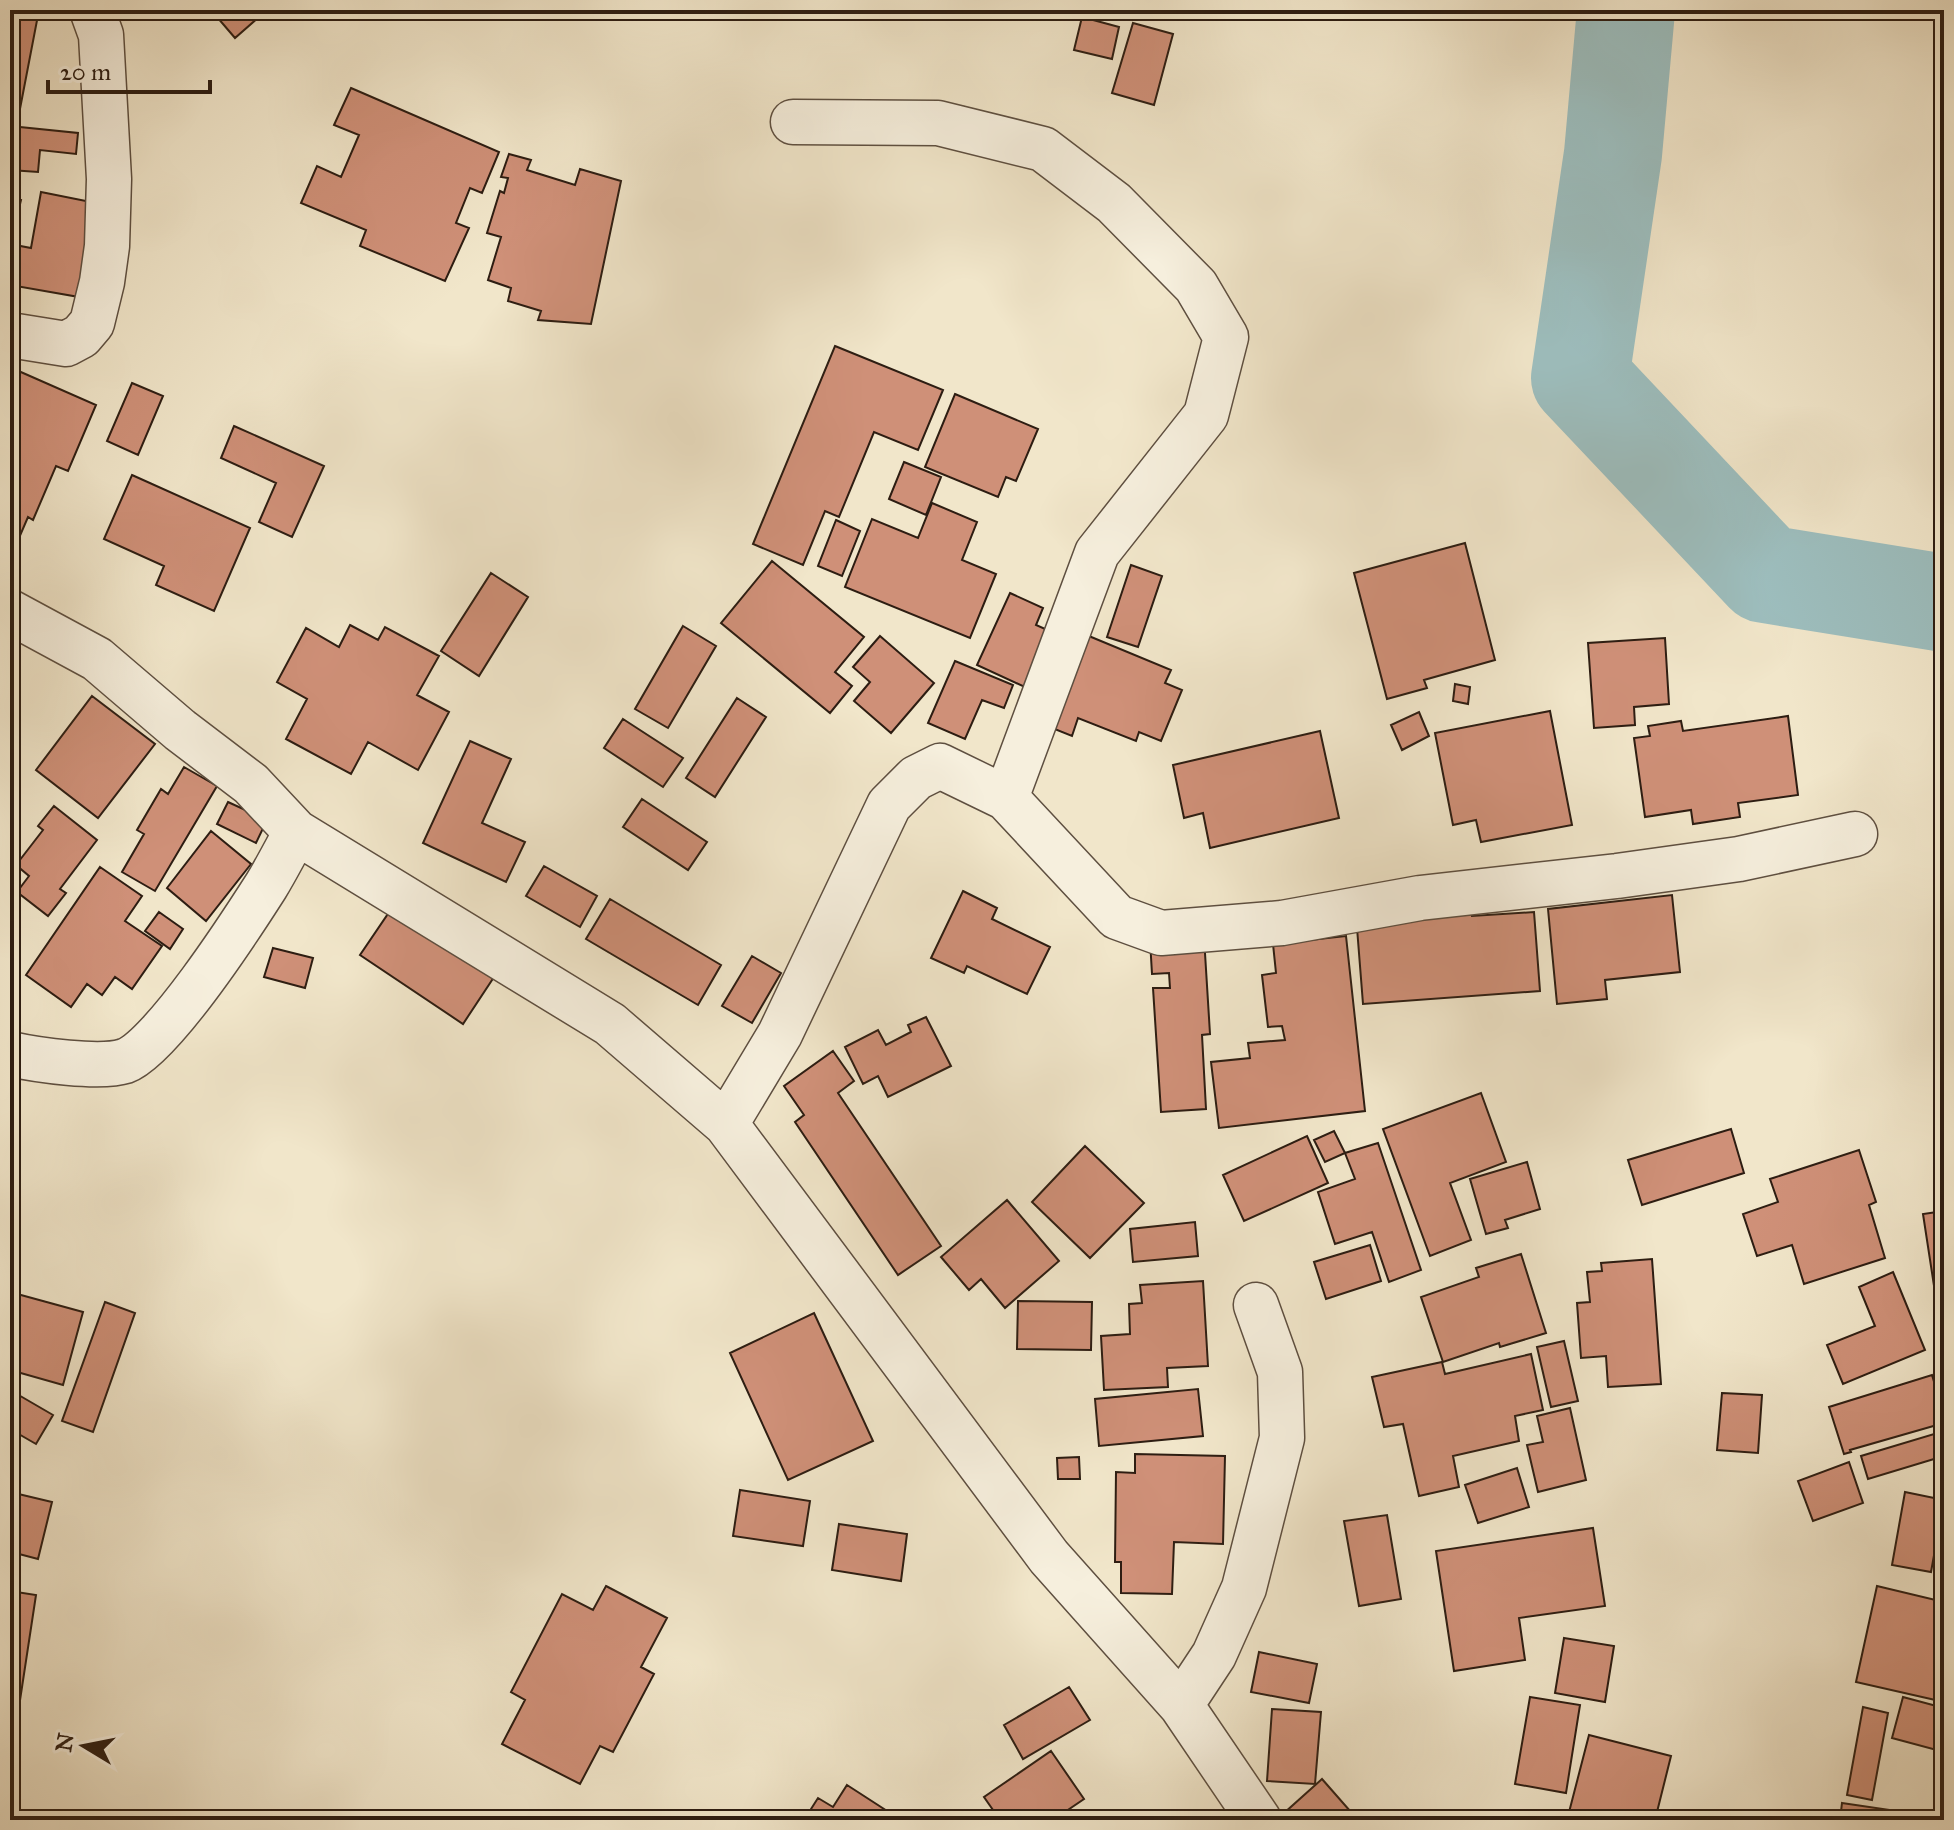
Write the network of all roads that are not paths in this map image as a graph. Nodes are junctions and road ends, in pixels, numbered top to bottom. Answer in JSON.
{"nodes":[{"id":1,"x":92,"y":10,"type":"edge"},
{"id":2,"x":793,"y":122,"type":"dead end"},
{"id":3,"x":10,"y":335,"type":"edge"},
{"id":4,"x":10,"y":612,"type":"edge"},
{"id":5,"x":1006,"y":798,"type":"junction"},
{"id":6,"x":296,"y":832,"type":"junction"},
{"id":7,"x":1855,"y":834,"type":"dead end"},
{"id":8,"x":10,"y":1054,"type":"edge"},
{"id":9,"x":726,"y":1124,"type":"junction"},
{"id":10,"x":1256,"y":1305,"type":"dead end"},
{"id":11,"x":1181,"y":1705,"type":"junction"},
{"id":12,"x":1259,"y":1820,"type":"edge"}],
"edges":[{"from":1,"to":3,"type":"street"},
{"from":2,"to":5,"type":"street"},
{"from":4,"to":6,"type":"street"},
{"from":5,"to":7,"type":"street"},
{"from":5,"to":9,"type":"street"},
{"from":6,"to":8,"type":"street"},
{"from":6,"to":9,"type":"street"},
{"from":9,"to":11,"type":"street"},
{"from":10,"to":11,"type":"street"},
{"from":11,"to":12,"type":"street"}]}
